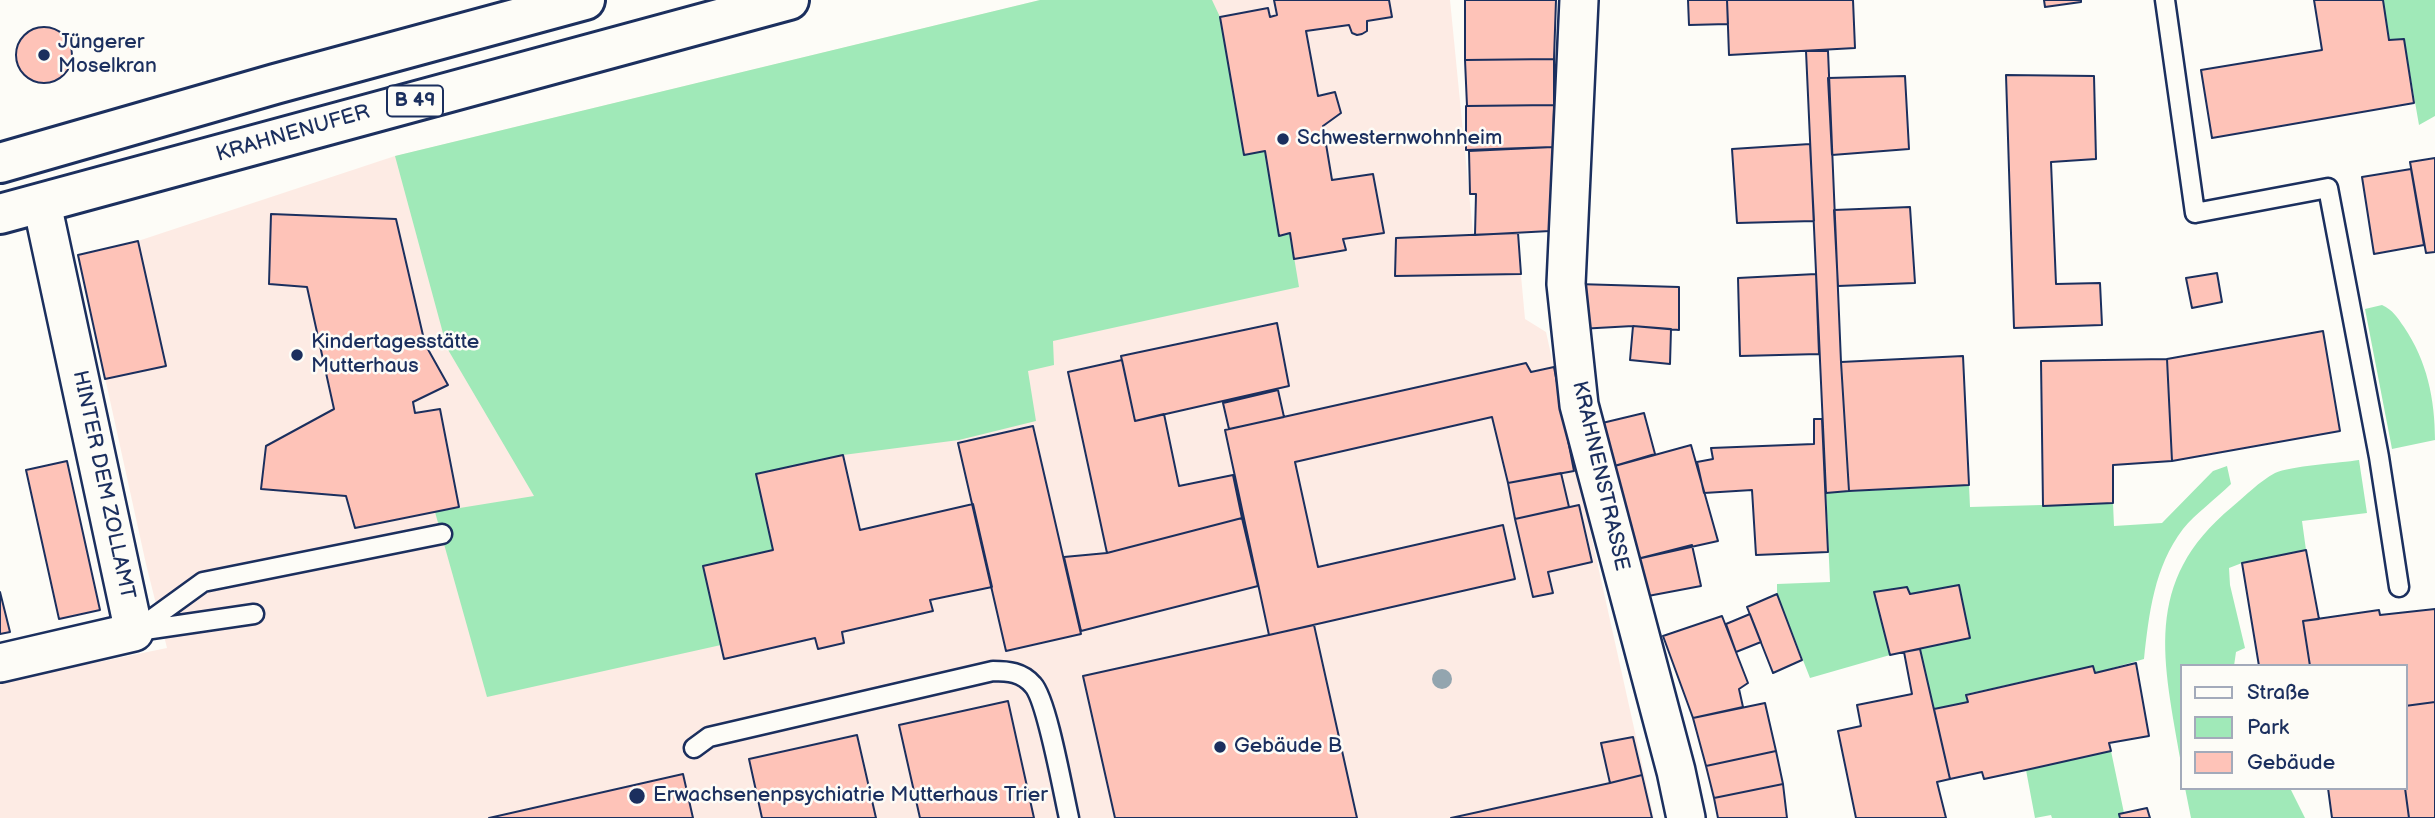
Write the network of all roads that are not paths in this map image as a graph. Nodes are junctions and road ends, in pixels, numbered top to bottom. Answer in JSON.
{"nodes":[{"id":1,"x":585,"y":0,"type":"edge"},
{"id":2,"x":789,"y":0,"type":"edge"},
{"id":3,"x":1578,"y":0,"type":"edge"},
{"id":4,"x":2165,"y":0,"type":"edge"},
{"id":5,"x":123,"y":127,"type":"junction"},
{"id":6,"x":0,"y":163,"type":"edge"},
{"id":7,"x":42,"y":204,"type":"junction"},
{"id":8,"x":0,"y":215,"type":"edge"},
{"id":9,"x":442,"y":534,"type":"dead end"},
{"id":10,"x":2399,"y":587,"type":"dead end"},
{"id":11,"x":254,"y":614,"type":"dead end"},
{"id":12,"x":134,"y":632,"type":"junction"},
{"id":13,"x":8,"y":661,"type":"edge"},
{"id":14,"x":694,"y":748,"type":"dead end"},
{"id":15,"x":1069,"y":818,"type":"edge"},
{"id":16,"x":1686,"y":818,"type":"edge"}],
"edges":[{"from":1,"to":5,"type":"main road","number":"B 49"},
{"from":2,"to":7,"type":"main road","name":"KRAHNENUFER","number":"B 49"},
{"from":3,"to":16,"type":"street","name":"KRAHNENSTRASSE"},
{"from":4,"to":10,"type":"lane"},
{"from":5,"to":6,"type":"main road","number":"B 49"},
{"from":5,"to":7,"type":"main road"},
{"from":7,"to":8,"type":"main road","name":"KRAHNENUFER","number":"B 49"},
{"from":7,"to":12,"type":"street","name":"HINTER DEM ZOLLAMT"},
{"from":9,"to":12,"type":"lane"},
{"from":11,"to":12,"type":"lane"},
{"from":12,"to":13,"type":"street"},
{"from":14,"to":15,"type":"lane"}]}
